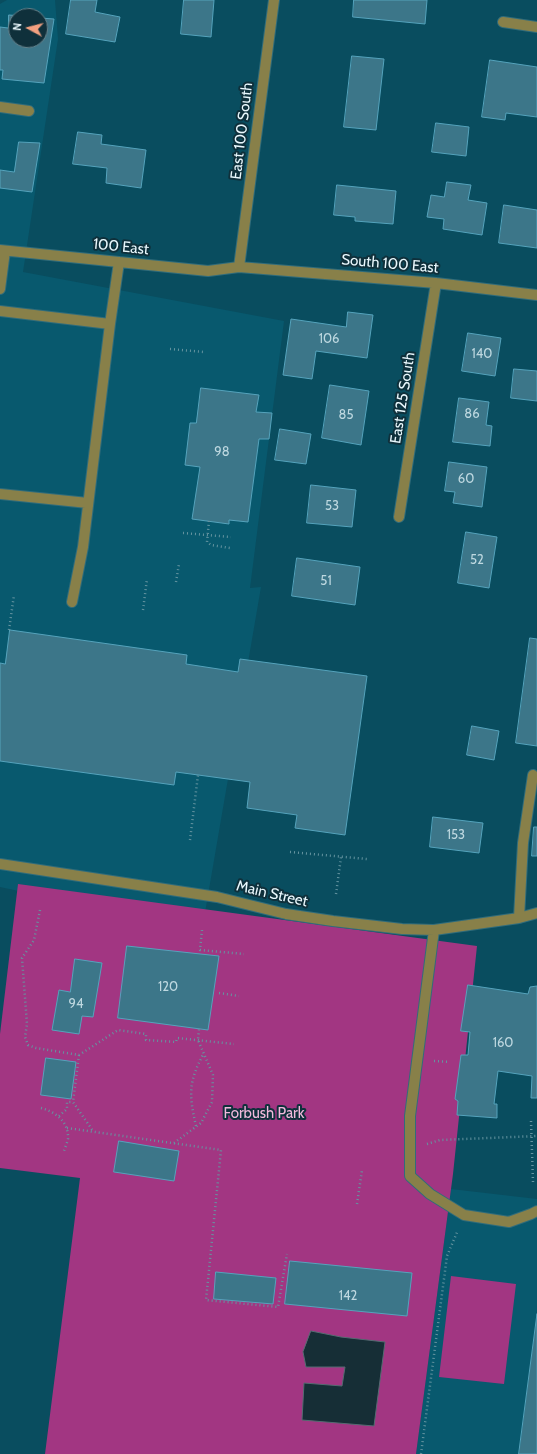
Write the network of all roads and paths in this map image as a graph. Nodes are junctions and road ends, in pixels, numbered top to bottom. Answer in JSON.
{"nodes":[{"id":1,"x":274,"y":0,"type":"edge"},
{"id":2,"x":503,"y":22,"type":"dead end"},
{"id":3,"x":537,"y":27,"type":"edge"},
{"id":4,"x":0,"y":107,"type":"edge"},
{"id":5,"x":29,"y":111,"type":"dead end"},
{"id":6,"x":3,"y":250,"type":"edge"},
{"id":7,"x":119,"y":262,"type":"junction"},
{"id":8,"x":240,"y":267,"type":"junction"},
{"id":9,"x":436,"y":283,"type":"junction"},
{"id":10,"x":0,"y":289,"type":"edge"},
{"id":11,"x":537,"y":295,"type":"edge"},
{"id":12,"x":0,"y":311,"type":"edge"},
{"id":13,"x":110,"y":324,"type":"junction"},
{"id":14,"x":170,"y":348,"type":"dead end"},
{"id":15,"x":204,"y":352,"type":"dead end"},
{"id":16,"x":0,"y":494,"type":"edge"},
{"id":17,"x":88,"y":503,"type":"junction"},
{"id":18,"x":399,"y":517,"type":"dead end"},
{"id":19,"x":209,"y":521,"type":"dead end"},
{"id":20,"x":183,"y":533,"type":"dead end"},
{"id":21,"x":207,"y":534,"type":"junction"},
{"id":22,"x":231,"y":537,"type":"dead end"},
{"id":23,"x":230,"y":548,"type":"dead end"},
{"id":24,"x":179,"y":564,"type":"dead end"},
{"id":25,"x":147,"y":579,"type":"dead end"},
{"id":26,"x":176,"y":582,"type":"dead end"},
{"id":27,"x":14,"y":595,"type":"dead end"},
{"id":28,"x":72,"y":602,"type":"dead end"},
{"id":29,"x":143,"y":610,"type":"dead end"},
{"id":30,"x":9,"y":630,"type":"dead end"},
{"id":31,"x":198,"y":775,"type":"dead end"},
{"id":32,"x":533,"y":775,"type":"dead end"},
{"id":33,"x":190,"y":840,"type":"dead end"},
{"id":34,"x":290,"y":852,"type":"dead end"},
{"id":35,"x":341,"y":857,"type":"junction"},
{"id":36,"x":367,"y":859,"type":"dead end"},
{"id":37,"x":0,"y":864,"type":"edge"},
{"id":38,"x":336,"y":894,"type":"dead end"},
{"id":39,"x":40,"y":910,"type":"dead end"},
{"id":40,"x":537,"y":913,"type":"edge"},
{"id":41,"x":519,"y":918,"type":"junction"},
{"id":42,"x":202,"y":930,"type":"dead end"},
{"id":43,"x":434,"y":930,"type":"junction"},
{"id":44,"x":244,"y":954,"type":"dead end"},
{"id":45,"x":219,"y":993,"type":"dead end"},
{"id":46,"x":239,"y":996,"type":"dead end"},
{"id":47,"x":199,"y":1029,"type":"dead end"},
{"id":48,"x":198,"y":1040,"type":"junction"},
{"id":49,"x":234,"y":1044,"type":"dead end"},
{"id":50,"x":204,"y":1053,"type":"junction"},
{"id":51,"x":79,"y":1054,"type":"junction"},
{"id":52,"x":73,"y":1102,"type":"junction"},
{"id":53,"x":41,"y":1108,"type":"dead end"},
{"id":54,"x":59,"y":1116,"type":"junction"},
{"id":55,"x":531,"y":1121,"type":"dead end"},
{"id":56,"x":196,"y":1126,"type":"junction"},
{"id":57,"x":66,"y":1128,"type":"junction"},
{"id":58,"x":93,"y":1132,"type":"junction"},
{"id":59,"x":532,"y":1136,"type":"junction"},
{"id":60,"x":537,"y":1136,"type":"edge"},
{"id":61,"x":173,"y":1143,"type":"junction"},
{"id":62,"x":424,"y":1144,"type":"dead end"},
{"id":63,"x":64,"y":1151,"type":"dead end"},
{"id":64,"x":362,"y":1170,"type":"dead end"},
{"id":65,"x":533,"y":1182,"type":"dead end"},
{"id":66,"x":358,"y":1204,"type":"dead end"},
{"id":67,"x":537,"y":1211,"type":"edge"},
{"id":68,"x":464,"y":1215,"type":"junction"},
{"id":69,"x":287,"y":1254,"type":"dead end"},
{"id":70,"x":421,"y":1454,"type":"edge"}],
"edges":[{"from":1,"to":8,"type":"street","name":"East 100 South"},
{"from":2,"to":3,"type":"street"},
{"from":4,"to":5,"type":"street"},
{"from":6,"to":7,"type":"street","name":"100 East"},
{"from":6,"to":10,"type":"street"},
{"from":7,"to":8,"type":"street","name":"100 East"},
{"from":7,"to":13,"type":"street"},
{"from":8,"to":9,"type":"street","name":"South 100 East"},
{"from":9,"to":11,"type":"street","name":"South 100 East"},
{"from":9,"to":18,"type":"street","name":"East 125 South"},
{"from":12,"to":13,"type":"street"},
{"from":13,"to":17,"type":"street"},
{"from":14,"to":15,"type":"path"},
{"from":16,"to":17,"type":"street"},
{"from":17,"to":28,"type":"street"},
{"from":19,"to":21,"type":"path"},
{"from":20,"to":21,"type":"path"},
{"from":21,"to":22,"type":"path"},
{"from":21,"to":23,"type":"path"},
{"from":24,"to":26,"type":"path"},
{"from":25,"to":29,"type":"path"},
{"from":27,"to":30,"type":"path"},
{"from":31,"to":33,"type":"path"},
{"from":32,"to":41,"type":"street"},
{"from":34,"to":35,"type":"path"},
{"from":35,"to":36,"type":"path"},
{"from":35,"to":38,"type":"path"},
{"from":37,"to":43,"type":"street","name":"Main Street"},
{"from":39,"to":51,"type":"path"},
{"from":40,"to":41,"type":"street","name":"Main Street"},
{"from":41,"to":43,"type":"street","name":"Main Street"},
{"from":42,"to":44,"type":"path"},
{"from":43,"to":68,"type":"street"},
{"from":45,"to":46,"type":"path"},
{"from":47,"to":48,"type":"path"},
{"from":48,"to":49,"type":"path"},
{"from":48,"to":50,"type":"path"},
{"from":48,"to":51,"type":"path"},
{"from":50,"to":56,"type":"path"},
{"from":50,"to":56,"type":"path"},
{"from":51,"to":52,"type":"path"},
{"from":52,"to":54,"type":"path"},
{"from":52,"to":58,"type":"path"},
{"from":53,"to":54,"type":"path"},
{"from":54,"to":57,"type":"path"},
{"from":55,"to":59,"type":"path"},
{"from":56,"to":61,"type":"path"},
{"from":57,"to":58,"type":"path"},
{"from":57,"to":63,"type":"path"},
{"from":58,"to":61,"type":"path"},
{"from":59,"to":60,"type":"path"},
{"from":59,"to":62,"type":"path"},
{"from":59,"to":65,"type":"path"},
{"from":61,"to":69,"type":"path"},
{"from":64,"to":66,"type":"path"},
{"from":67,"to":68,"type":"street"},
{"from":68,"to":70,"type":"path"}]}
